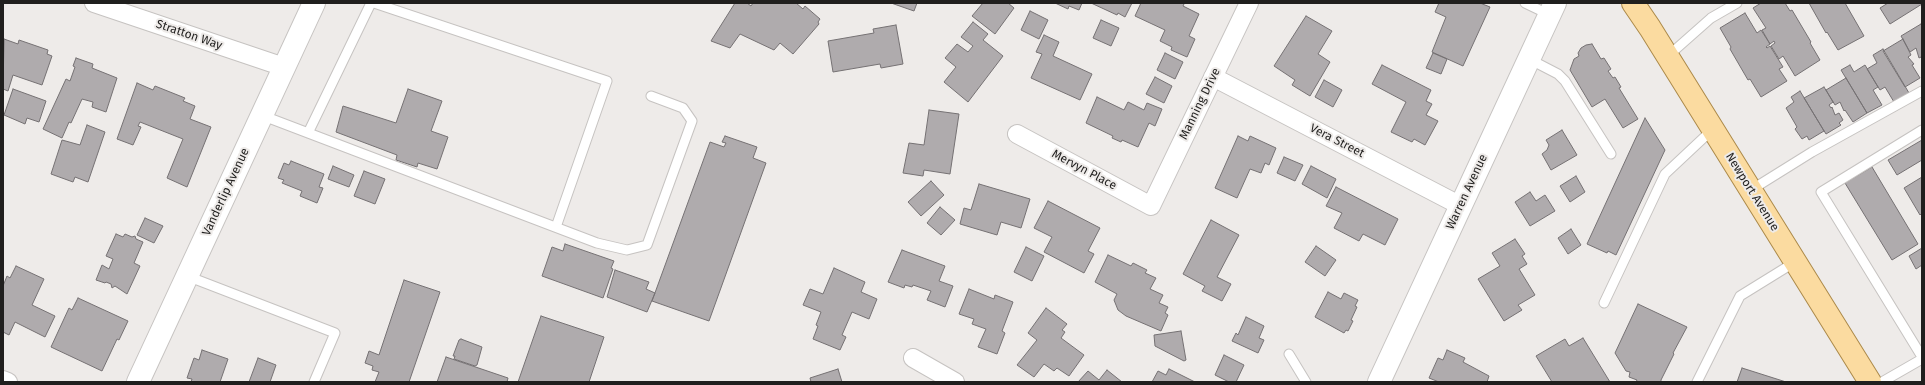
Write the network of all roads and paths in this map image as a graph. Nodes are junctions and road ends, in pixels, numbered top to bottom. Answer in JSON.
{"nodes":[{"id":1,"x":94,"y":3,"type":"edge"},
{"id":2,"x":314,"y":3,"type":"edge"},
{"id":3,"x":370,"y":3,"type":"edge"},
{"id":4,"x":374,"y":3,"type":"edge"},
{"id":5,"x":1249,"y":3,"type":"edge"},
{"id":6,"x":1524,"y":3,"type":"edge"},
{"id":7,"x":1633,"y":3,"type":"edge"},
{"id":8,"x":1737,"y":3,"type":"edge"},
{"id":9,"x":1553,"y":9,"type":"edge"},
{"id":10,"x":1668,"y":56,"type":"junction"},
{"id":11,"x":1529,"y":59,"type":"junction"},
{"id":12,"x":284,"y":67,"type":"junction"},
{"id":13,"x":1213,"y":77,"type":"junction"},
{"id":14,"x":1922,"y":91,"type":"edge"},
{"id":15,"x":651,"y":96,"type":"dead end"},
{"id":16,"x":261,"y":115,"type":"junction"},
{"id":17,"x":1713,"y":129,"type":"junction"},
{"id":18,"x":1922,"y":130,"type":"edge"},
{"id":19,"x":308,"y":133,"type":"junction"},
{"id":20,"x":1017,"y":134,"type":"dead end"},
{"id":21,"x":1611,"y":154,"type":"dead end"},
{"id":22,"x":1751,"y":190,"type":"junction"},
{"id":23,"x":1152,"y":206,"type":"joint"},
{"id":24,"x":1461,"y":206,"type":"junction"},
{"id":25,"x":556,"y":227,"type":"junction"},
{"id":26,"x":1796,"y":262,"type":"junction"},
{"id":27,"x":187,"y":276,"type":"junction"},
{"id":28,"x":1604,"y":304,"type":"dead end"},
{"id":29,"x":1289,"y":354,"type":"dead end"},
{"id":30,"x":913,"y":358,"type":"dead end"},
{"id":31,"x":1922,"y":358,"type":"edge"},
{"id":32,"x":3,"y":380,"type":"edge"},
{"id":33,"x":8,"y":382,"type":"edge"},
{"id":34,"x":138,"y":382,"type":"edge"},
{"id":35,"x":314,"y":382,"type":"edge"},
{"id":36,"x":955,"y":382,"type":"edge"},
{"id":37,"x":1306,"y":382,"type":"edge"},
{"id":38,"x":1379,"y":382,"type":"edge"},
{"id":39,"x":1698,"y":382,"type":"edge"},
{"id":40,"x":1870,"y":382,"type":"edge"},
{"id":41,"x":1882,"y":382,"type":"edge"}],
"edges":[{"from":1,"to":12,"type":"street","name":"Stratton Way"},
{"from":2,"to":12,"type":"street","name":"Vanderlip Avenue"},
{"from":3,"to":19,"type":"lane"},
{"from":4,"to":25,"type":"lane"},
{"from":5,"to":13,"type":"street","name":"Manning Drive"},
{"from":6,"to":9,"type":"lane"},
{"from":7,"to":10,"type":"main road","name":"Newport Avenue"},
{"from":8,"to":10,"type":"lane"},
{"from":9,"to":11,"type":"street","name":"Warren Avenue"},
{"from":10,"to":17,"type":"main road","name":"Newport Avenue"},
{"from":11,"to":21,"type":"lane"},
{"from":11,"to":24,"type":"street","name":"Warren Avenue"},
{"from":12,"to":16,"type":"street","name":"Vanderlip Avenue"},
{"from":13,"to":23,"type":"street","name":"Manning Drive"},
{"from":13,"to":24,"type":"street","name":"Vera Street"},
{"from":14,"to":22,"type":"lane"},
{"from":15,"to":25,"type":"lane"},
{"from":16,"to":19,"type":"lane"},
{"from":16,"to":27,"type":"street","name":"Vanderlip Avenue"},
{"from":17,"to":22,"type":"main road","name":"Newport Avenue"},
{"from":17,"to":28,"type":"lane"},
{"from":18,"to":31,"type":"lane"},
{"from":19,"to":25,"type":"lane"},
{"from":20,"to":23,"type":"street","name":"Mervyn Place"},
{"from":22,"to":26,"type":"main road","name":"Newport Avenue"},
{"from":24,"to":38,"type":"street","name":"Warren Avenue"},
{"from":26,"to":39,"type":"lane"},
{"from":26,"to":40,"type":"main road","name":"Newport Avenue"},
{"from":27,"to":34,"type":"street","name":"Vanderlip Avenue"},
{"from":27,"to":35,"type":"lane"},
{"from":29,"to":37,"type":"lane"},
{"from":30,"to":36,"type":"street"},
{"from":31,"to":41,"type":"lane"},
{"from":32,"to":33,"type":"street"}]}
